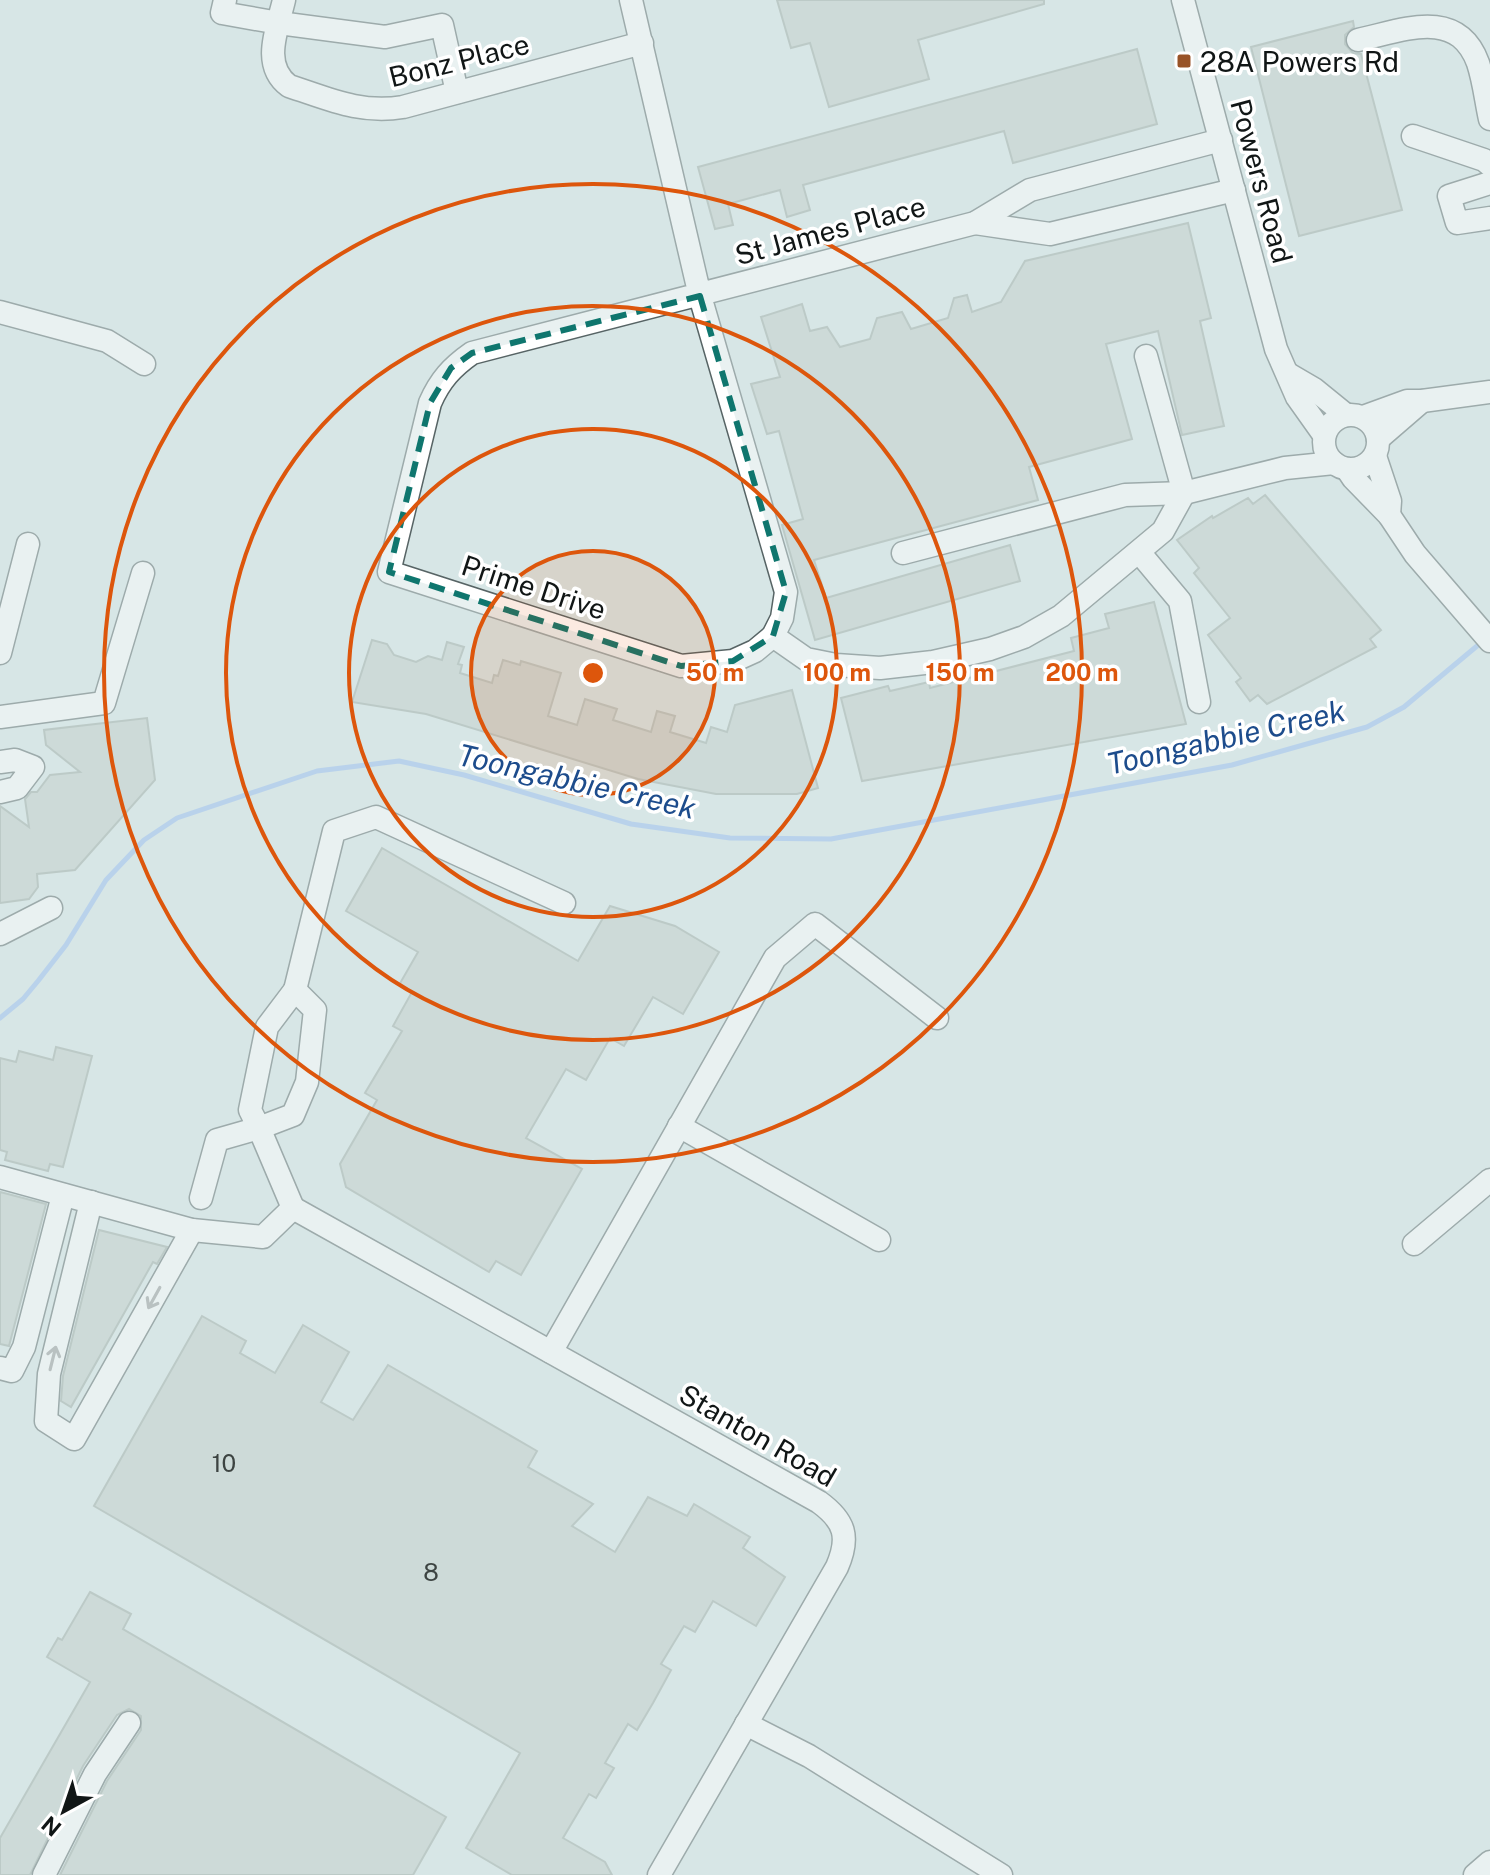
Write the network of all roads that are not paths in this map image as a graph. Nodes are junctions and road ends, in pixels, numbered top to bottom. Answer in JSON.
{"nodes":[{"id":1,"x":225,"y":0,"type":"edge"},
{"id":2,"x":284,"y":0,"type":"edge"},
{"id":3,"x":631,"y":0,"type":"edge"},
{"id":4,"x":1183,"y":0,"type":"edge"},
{"id":5,"x":279,"y":23,"type":"junction"},
{"id":6,"x":1358,"y":40,"type":"dead end"},
{"id":7,"x":642,"y":43,"type":"junction"},
{"id":8,"x":457,"y":92,"type":"junction"},
{"id":9,"x":1490,"y":119,"type":"edge"},
{"id":10,"x":1413,"y":136,"type":"dead end"},
{"id":11,"x":1221,"y":140,"type":"junction"},
{"id":12,"x":1490,"y":165,"type":"edge"},
{"id":13,"x":1490,"y":183,"type":"edge"},
{"id":14,"x":1234,"y":190,"type":"junction"},
{"id":15,"x":1490,"y":218,"type":"edge"},
{"id":16,"x":975,"y":223,"type":"junction"},
{"id":17,"x":700,"y":296,"type":"junction"},
{"id":18,"x":0,"y":312,"type":"edge"},
{"id":19,"x":1146,"y":356,"type":"dead end"},
{"id":20,"x":144,"y":364,"type":"dead end"},
{"id":21,"x":1290,"y":375,"type":"junction"},
{"id":22,"x":1490,"y":392,"type":"edge"},
{"id":23,"x":1422,"y":401,"type":"junction"},
{"id":24,"x":1354,"y":416,"type":"junction"},
{"id":25,"x":1324,"y":439,"type":"junction"},
{"id":26,"x":1376,"y":448,"type":"junction"},
{"id":27,"x":1340,"y":466,"type":"junction"},
{"id":28,"x":1285,"y":468,"type":"junction"},
{"id":29,"x":1184,"y":493,"type":"junction"},
{"id":30,"x":1389,"y":515,"type":"junction"},
{"id":31,"x":28,"y":544,"type":"dead end"},
{"id":32,"x":1139,"y":552,"type":"junction"},
{"id":33,"x":903,"y":553,"type":"dead end"},
{"id":34,"x":143,"y":573,"type":"dead end"},
{"id":35,"x":773,"y":636,"type":"junction"},
{"id":36,"x":1490,"y":641,"type":"edge"},
{"id":37,"x":0,"y":653,"type":"edge"},
{"id":38,"x":1199,"y":702,"type":"dead end"},
{"id":39,"x":0,"y":717,"type":"edge"},
{"id":40,"x":0,"y":762,"type":"edge"},
{"id":41,"x":0,"y":792,"type":"edge"},
{"id":42,"x":564,"y":903,"type":"dead end"},
{"id":43,"x":51,"y":908,"type":"dead end"},
{"id":44,"x":0,"y":934,"type":"edge"},
{"id":45,"x":295,"y":990,"type":"junction"},
{"id":46,"x":937,"y":1018,"type":"dead end"},
{"id":47,"x":679,"y":1126,"type":"junction"},
{"id":48,"x":259,"y":1128,"type":"junction"},
{"id":49,"x":0,"y":1177,"type":"edge"},
{"id":50,"x":1490,"y":1180,"type":"edge"},
{"id":51,"x":63,"y":1195,"type":"junction"},
{"id":52,"x":201,"y":1198,"type":"dead end"},
{"id":53,"x":91,"y":1202,"type":"junction"},
{"id":54,"x":293,"y":1208,"type":"junction"},
{"id":55,"x":192,"y":1230,"type":"junction"},
{"id":56,"x":879,"y":1240,"type":"dead end"},
{"id":57,"x":1414,"y":1244,"type":"dead end"},
{"id":58,"x":551,"y":1352,"type":"junction"},
{"id":59,"x":0,"y":1368,"type":"edge"},
{"id":60,"x":129,"y":1723,"type":"dead end"},
{"id":61,"x":746,"y":1724,"type":"junction"},
{"id":62,"x":1490,"y":1862,"type":"edge"},
{"id":63,"x":44,"y":1875,"type":"edge"},
{"id":64,"x":659,"y":1875,"type":"edge"},
{"id":65,"x":1001,"y":1875,"type":"edge"},
{"id":66,"x":1475,"y":1875,"type":"edge"}],
"edges":[{"from":1,"to":5,"type":"street"},
{"from":2,"to":5,"type":"street","name":"Bonz Place"},
{"from":3,"to":7,"type":"street"},
{"from":4,"to":11,"type":"street","name":"Powers Road"},
{"from":5,"to":8,"type":"street"},
{"from":5,"to":8,"type":"street","name":"Bonz Place"},
{"from":6,"to":9,"type":"street"},
{"from":7,"to":8,"type":"street","name":"Bonz Place"},
{"from":7,"to":17,"type":"street"},
{"from":10,"to":12,"type":"street"},
{"from":11,"to":14,"type":"street","name":"Powers Road"},
{"from":11,"to":16,"type":"street"},
{"from":13,"to":15,"type":"street"},
{"from":14,"to":16,"type":"street"},
{"from":14,"to":21,"type":"street","name":"Powers Road"},
{"from":16,"to":17,"type":"street","name":"St James Place"},
{"from":17,"to":35,"type":"street"},
{"from":17,"to":35,"type":"street","name":"Prime Drive"},
{"from":18,"to":20,"type":"street"},
{"from":19,"to":29,"type":"street"},
{"from":21,"to":24,"type":"street"},
{"from":21,"to":25,"type":"street","name":"Powers Road"},
{"from":22,"to":23,"type":"street"},
{"from":23,"to":24,"type":"street"},
{"from":23,"to":26,"type":"street"},
{"from":24,"to":25,"type":"street"},
{"from":24,"to":26,"type":"street"},
{"from":25,"to":27,"type":"street"},
{"from":25,"to":28,"type":"street"},
{"from":26,"to":27,"type":"street"},
{"from":26,"to":30,"type":"street"},
{"from":27,"to":28,"type":"street"},
{"from":27,"to":30,"type":"street"},
{"from":28,"to":29,"type":"street"},
{"from":29,"to":32,"type":"street"},
{"from":29,"to":33,"type":"street"},
{"from":30,"to":36,"type":"street"},
{"from":31,"to":37,"type":"street"},
{"from":32,"to":35,"type":"street"},
{"from":32,"to":38,"type":"street"},
{"from":34,"to":39,"type":"street"},
{"from":40,"to":41,"type":"street"},
{"from":42,"to":45,"type":"street"},
{"from":43,"to":44,"type":"street"},
{"from":45,"to":48,"type":"street"},
{"from":45,"to":48,"type":"street"},
{"from":46,"to":47,"type":"street"},
{"from":47,"to":56,"type":"street"},
{"from":47,"to":58,"type":"street"},
{"from":48,"to":52,"type":"street"},
{"from":48,"to":54,"type":"street"},
{"from":49,"to":51,"type":"street"},
{"from":50,"to":57,"type":"street"},
{"from":51,"to":53,"type":"street"},
{"from":51,"to":59,"type":"street"},
{"from":53,"to":55,"type":"street"},
{"from":55,"to":53,"type":"street","one_way":true},
{"from":54,"to":55,"type":"street"},
{"from":54,"to":58,"type":"street","name":"Stanton Road"},
{"from":58,"to":61,"type":"street","name":"Stanton Road"},
{"from":60,"to":63,"type":"street"},
{"from":61,"to":64,"type":"street","name":"Stanton Road"},
{"from":61,"to":65,"type":"street"},
{"from":62,"to":66,"type":"street"}]}
